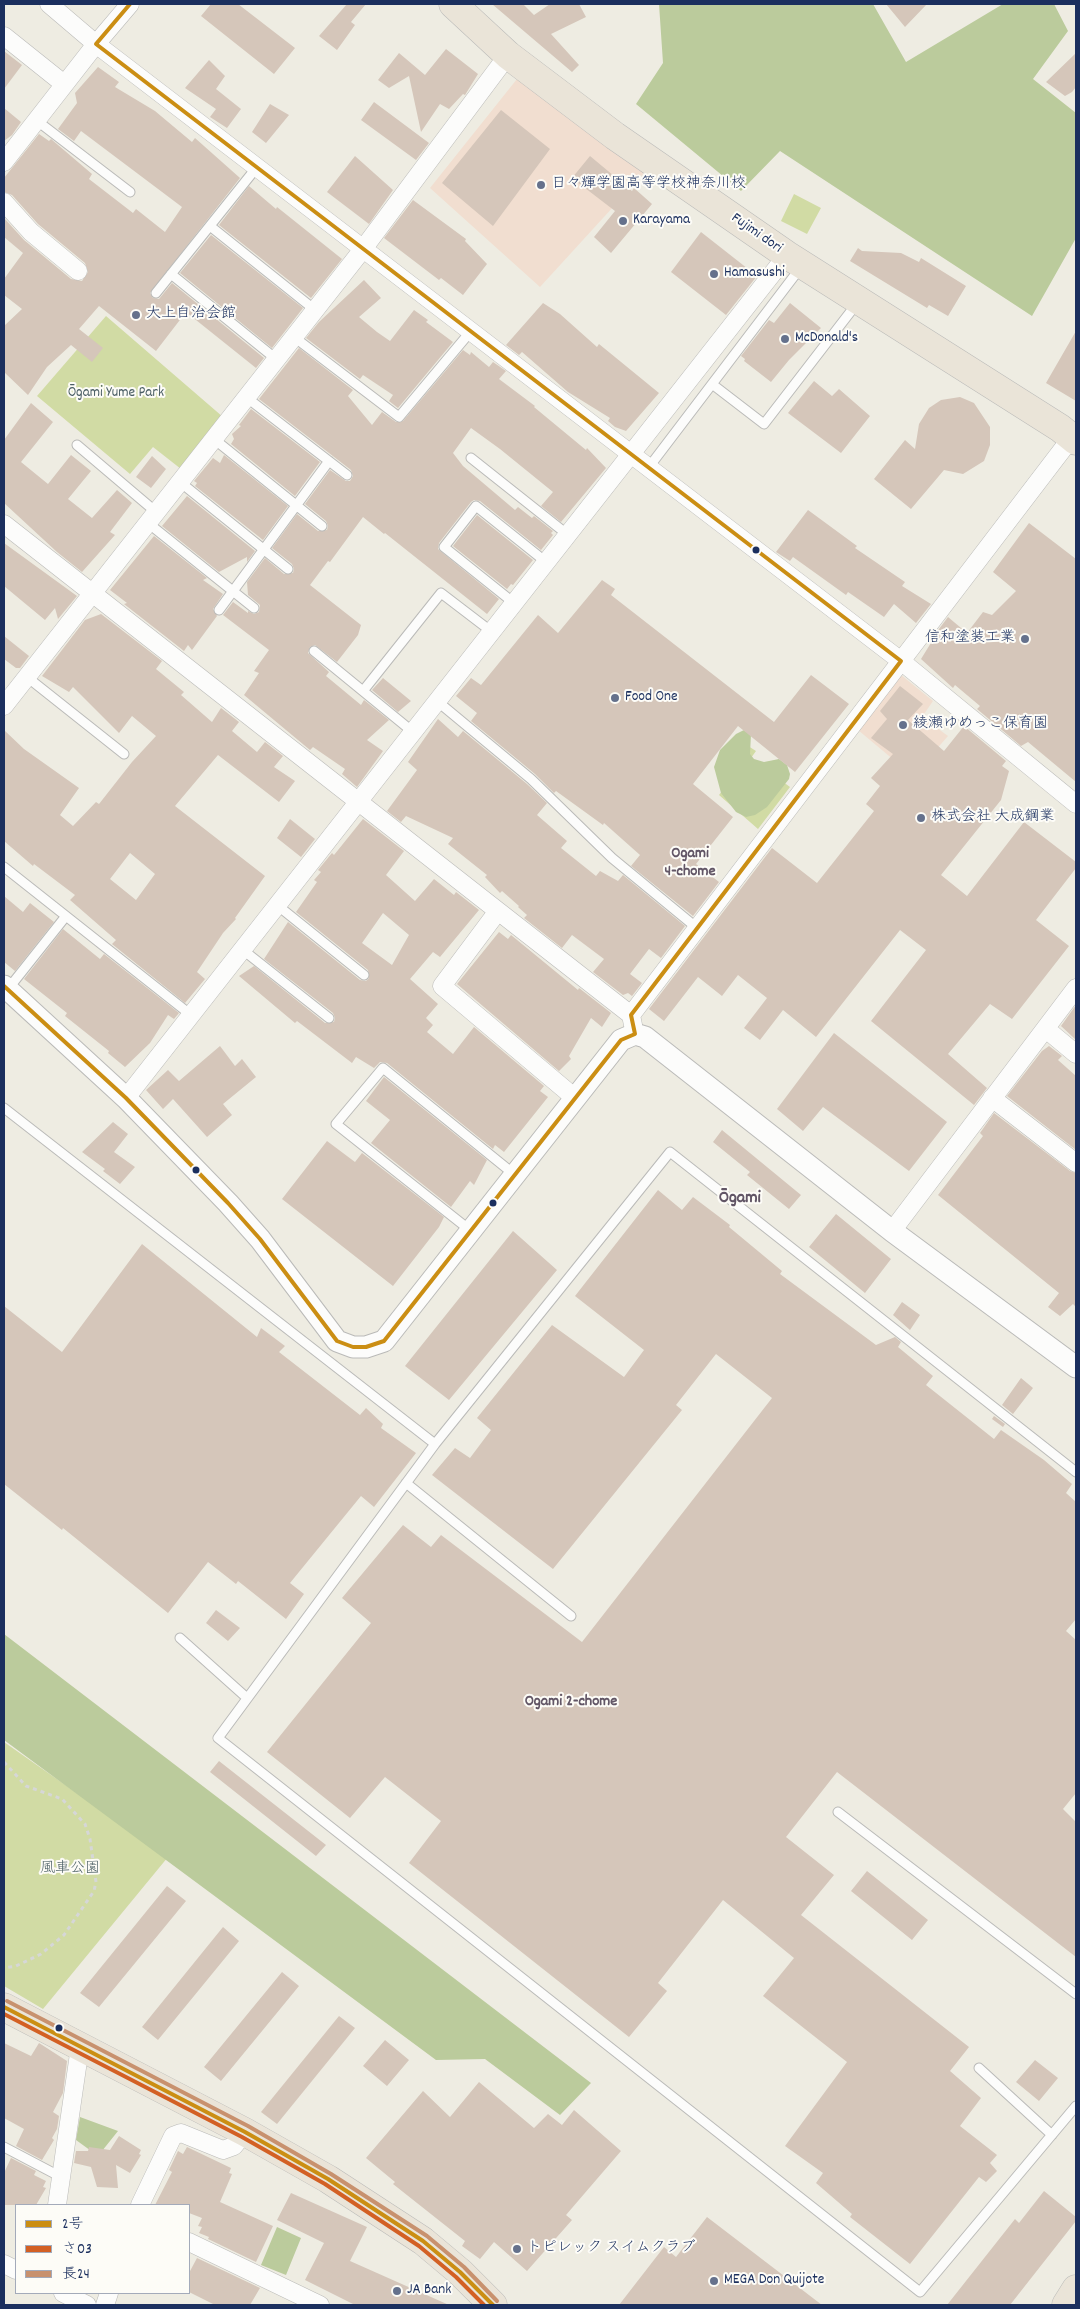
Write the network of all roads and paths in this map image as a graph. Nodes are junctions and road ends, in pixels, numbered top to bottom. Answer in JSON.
{"nodes":[{"id":1,"x":48,"y":4,"type":"edge"},
{"id":2,"x":130,"y":4,"type":"edge"},
{"id":3,"x":453,"y":4,"type":"edge"},
{"id":4,"x":4,"y":36,"type":"edge"},
{"id":5,"x":96,"y":44,"type":"junction"},
{"id":6,"x":508,"y":55,"type":"junction"},
{"id":7,"x":64,"y":84,"type":"junction"},
{"id":8,"x":36,"y":120,"type":"junction"},
{"id":9,"x":4,"y":162,"type":"edge"},
{"id":10,"x":257,"y":167,"type":"junction"},
{"id":11,"x":130,"y":192,"type":"dead end"},
{"id":12,"x":4,"y":202,"type":"edge"},
{"id":13,"x":210,"y":226,"type":"junction"},
{"id":14,"x":363,"y":248,"type":"junction"},
{"id":15,"x":794,"y":260,"type":"junction"},
{"id":16,"x":78,"y":271,"type":"dead end"},
{"id":17,"x":172,"y":274,"type":"junction"},
{"id":18,"x":156,"y":293,"type":"dead end"},
{"id":19,"x":859,"y":301,"type":"junction"},
{"id":20,"x":315,"y":310,"type":"junction"},
{"id":21,"x":471,"y":331,"type":"junction"},
{"id":22,"x":294,"y":337,"type":"junction"},
{"id":23,"x":276,"y":359,"type":"junction"},
{"id":24,"x":712,"y":384,"type":"junction"},
{"id":25,"x":246,"y":397,"type":"junction"},
{"id":26,"x":214,"y":439,"type":"junction"},
{"id":27,"x":1074,"y":439,"type":"edge"},
{"id":28,"x":77,"y":445,"type":"dead end"},
{"id":29,"x":631,"y":454,"type":"junction"},
{"id":30,"x":471,"y":458,"type":"dead end"},
{"id":31,"x":329,"y":461,"type":"junction"},
{"id":32,"x":649,"y":467,"type":"junction"},
{"id":33,"x":347,"y":474,"type":"dead end"},
{"id":34,"x":180,"y":482,"type":"junction"},
{"id":35,"x":296,"y":505,"type":"junction"},
{"id":36,"x":152,"y":517,"type":"junction"},
{"id":37,"x":4,"y":524,"type":"edge"},
{"id":38,"x":322,"y":526,"type":"dead end"},
{"id":39,"x":568,"y":535,"type":"junction"},
{"id":40,"x":264,"y":549,"type":"junction"},
{"id":41,"x":546,"y":562,"type":"junction"},
{"id":42,"x":288,"y":569,"type":"dead end"},
{"id":43,"x":233,"y":591,"type":"junction"},
{"id":44,"x":93,"y":593,"type":"junction"},
{"id":45,"x":514,"y":603,"type":"junction"},
{"id":46,"x":254,"y":608,"type":"dead end"},
{"id":47,"x":219,"y":610,"type":"dead end"},
{"id":48,"x":492,"y":632,"type":"junction"},
{"id":49,"x":314,"y":651,"type":"dead end"},
{"id":50,"x":901,"y":661,"type":"junction"},
{"id":51,"x":27,"y":677,"type":"junction"},
{"id":52,"x":363,"y":691,"type":"junction"},
{"id":53,"x":437,"y":701,"type":"junction"},
{"id":54,"x":4,"y":706,"type":"edge"},
{"id":55,"x":413,"y":732,"type":"junction"},
{"id":56,"x":124,"y":754,"type":"dead end"},
{"id":57,"x":359,"y":801,"type":"junction"},
{"id":58,"x":1076,"y":804,"type":"edge"},
{"id":59,"x":4,"y":867,"type":"edge"},
{"id":60,"x":277,"y":906,"type":"junction"},
{"id":61,"x":498,"y":911,"type":"junction"},
{"id":62,"x":66,"y":916,"type":"junction"},
{"id":63,"x":698,"y":928,"type":"junction"},
{"id":64,"x":243,"y":950,"type":"junction"},
{"id":65,"x":364,"y":975,"type":"dead end"},
{"id":66,"x":6,"y":988,"type":"edge"},
{"id":67,"x":1076,"y":988,"type":"edge"},
{"id":68,"x":191,"y":1015,"type":"junction"},
{"id":69,"x":329,"y":1018,"type":"dead end"},
{"id":70,"x":633,"y":1024,"type":"junction"},
{"id":71,"x":1046,"y":1029,"type":"junction"},
{"id":72,"x":1076,"y":1054,"type":"edge"},
{"id":73,"x":126,"y":1098,"type":"junction"},
{"id":74,"x":575,"y":1098,"type":"junction"},
{"id":75,"x":992,"y":1098,"type":"junction"},
{"id":76,"x":4,"y":1108,"type":"edge"},
{"id":77,"x":1076,"y":1163,"type":"edge"},
{"id":78,"x":516,"y":1175,"type":"junction"},
{"id":79,"x":471,"y":1231,"type":"junction"},
{"id":80,"x":892,"y":1231,"type":"junction"},
{"id":81,"x":1076,"y":1367,"type":"edge"},
{"id":82,"x":435,"y":1444,"type":"junction"},
{"id":83,"x":1076,"y":1472,"type":"edge"},
{"id":84,"x":406,"y":1483,"type":"junction"},
{"id":85,"x":571,"y":1616,"type":"dead end"},
{"id":86,"x":180,"y":1638,"type":"dead end"},
{"id":87,"x":247,"y":1698,"type":"junction"},
{"id":88,"x":4,"y":1762,"type":"edge"},
{"id":89,"x":838,"y":1812,"type":"dead end"},
{"id":90,"x":4,"y":1968,"type":"edge"},
{"id":91,"x":1076,"y":1994,"type":"edge"},
{"id":92,"x":4,"y":2007,"type":"edge"},
{"id":93,"x":80,"y":2047,"type":"junction"},
{"id":94,"x":979,"y":2068,"type":"dead end"},
{"id":95,"x":1076,"y":2106,"type":"edge"},
{"id":96,"x":245,"y":2132,"type":"junction"},
{"id":97,"x":1052,"y":2135,"type":"junction"},
{"id":98,"x":4,"y":2147,"type":"edge"},
{"id":99,"x":61,"y":2177,"type":"junction"},
{"id":100,"x":57,"y":2204,"type":"edge"},
{"id":101,"x":140,"y":2204,"type":"edge"},
{"id":102,"x":190,"y":2242,"type":"edge"},
{"id":103,"x":65,"y":2294,"type":"edge"},
{"id":104,"x":87,"y":2305,"type":"edge"},
{"id":105,"x":320,"y":2305,"type":"edge"},
{"id":106,"x":492,"y":2305,"type":"edge"}],
"edges":[{"from":1,"to":5,"type":"street"},
{"from":2,"to":5,"type":"street"},
{"from":3,"to":6,"type":"main road","name":"Fujimi dori"},
{"from":4,"to":7,"type":"street"},
{"from":5,"to":7,"type":"street"},
{"from":5,"to":10,"type":"street"},
{"from":6,"to":14,"type":"street"},
{"from":6,"to":15,"type":"main road","name":"Fujimi dori"},
{"from":7,"to":8,"type":"street"},
{"from":8,"to":9,"type":"street"},
{"from":8,"to":11,"type":"lane"},
{"from":10,"to":13,"type":"lane"},
{"from":10,"to":14,"type":"street"},
{"from":12,"to":16,"type":"street"},
{"from":13,"to":17,"type":"lane"},
{"from":13,"to":20,"type":"lane"},
{"from":14,"to":20,"type":"street"},
{"from":14,"to":21,"type":"street"},
{"from":15,"to":19,"type":"main road","name":"Fujimi dori"},
{"from":15,"to":24,"type":"lane"},
{"from":15,"to":29,"type":"street"},
{"from":17,"to":18,"type":"lane"},
{"from":17,"to":23,"type":"lane"},
{"from":19,"to":24,"type":"lane"},
{"from":19,"to":27,"type":"main road","name":"Fujimi dori"},
{"from":20,"to":22,"type":"street"},
{"from":21,"to":22,"type":"lane"},
{"from":21,"to":29,"type":"street"},
{"from":22,"to":23,"type":"street"},
{"from":23,"to":25,"type":"street"},
{"from":24,"to":32,"type":"lane"},
{"from":25,"to":26,"type":"street"},
{"from":25,"to":31,"type":"lane"},
{"from":26,"to":34,"type":"street"},
{"from":26,"to":35,"type":"lane"},
{"from":27,"to":50,"type":"street"},
{"from":28,"to":36,"type":"lane"},
{"from":29,"to":32,"type":"street"},
{"from":29,"to":39,"type":"street"},
{"from":30,"to":39,"type":"lane"},
{"from":31,"to":33,"type":"lane"},
{"from":31,"to":35,"type":"lane"},
{"from":32,"to":50,"type":"street"},
{"from":34,"to":36,"type":"street"},
{"from":34,"to":40,"type":"lane"},
{"from":35,"to":38,"type":"lane"},
{"from":35,"to":40,"type":"lane"},
{"from":36,"to":43,"type":"lane"},
{"from":36,"to":44,"type":"street"},
{"from":37,"to":44,"type":"street"},
{"from":39,"to":41,"type":"street"},
{"from":40,"to":42,"type":"lane"},
{"from":40,"to":43,"type":"lane"},
{"from":41,"to":45,"type":"street"},
{"from":41,"to":45,"type":"lane"},
{"from":43,"to":46,"type":"lane"},
{"from":43,"to":47,"type":"lane"},
{"from":44,"to":51,"type":"street"},
{"from":44,"to":57,"type":"street"},
{"from":45,"to":48,"type":"street"},
{"from":48,"to":52,"type":"lane"},
{"from":48,"to":53,"type":"street"},
{"from":49,"to":52,"type":"lane"},
{"from":50,"to":58,"type":"street"},
{"from":50,"to":63,"type":"street"},
{"from":51,"to":54,"type":"street"},
{"from":51,"to":56,"type":"lane"},
{"from":52,"to":55,"type":"lane"},
{"from":53,"to":55,"type":"street"},
{"from":53,"to":63,"type":"lane"},
{"from":55,"to":57,"type":"street"},
{"from":57,"to":60,"type":"street"},
{"from":57,"to":61,"type":"street"},
{"from":59,"to":62,"type":"lane"},
{"from":60,"to":64,"type":"street"},
{"from":60,"to":65,"type":"lane"},
{"from":61,"to":70,"type":"street"},
{"from":61,"to":74,"type":"street"},
{"from":62,"to":66,"type":"lane"},
{"from":62,"to":68,"type":"lane"},
{"from":63,"to":70,"type":"street"},
{"from":64,"to":68,"type":"street"},
{"from":64,"to":69,"type":"lane"},
{"from":66,"to":73,"type":"street"},
{"from":67,"to":71,"type":"street"},
{"from":68,"to":73,"type":"street"},
{"from":70,"to":74,"type":"street"},
{"from":70,"to":80,"type":"street"},
{"from":71,"to":72,"type":"street"},
{"from":71,"to":75,"type":"street"},
{"from":73,"to":79,"type":"street"},
{"from":74,"to":78,"type":"street"},
{"from":75,"to":77,"type":"street"},
{"from":75,"to":80,"type":"street"},
{"from":76,"to":82,"type":"lane"},
{"from":78,"to":79,"type":"street"},
{"from":78,"to":79,"type":"lane"},
{"from":80,"to":81,"type":"street"},
{"from":82,"to":83,"type":"lane"},
{"from":82,"to":84,"type":"lane"},
{"from":84,"to":85,"type":"lane"},
{"from":84,"to":87,"type":"lane"},
{"from":86,"to":87,"type":"lane"},
{"from":87,"to":97,"type":"lane"},
{"from":88,"to":90,"type":"path"},
{"from":89,"to":91,"type":"lane"},
{"from":92,"to":93,"type":"main road"},
{"from":93,"to":96,"type":"main road"},
{"from":93,"to":99,"type":"street"},
{"from":94,"to":97,"type":"lane"},
{"from":95,"to":97,"type":"lane"},
{"from":96,"to":101,"type":"street"},
{"from":96,"to":106,"type":"main road"},
{"from":98,"to":99,"type":"lane"},
{"from":99,"to":100,"type":"street"},
{"from":102,"to":105,"type":"street"},
{"from":103,"to":104,"type":"street"}]}
